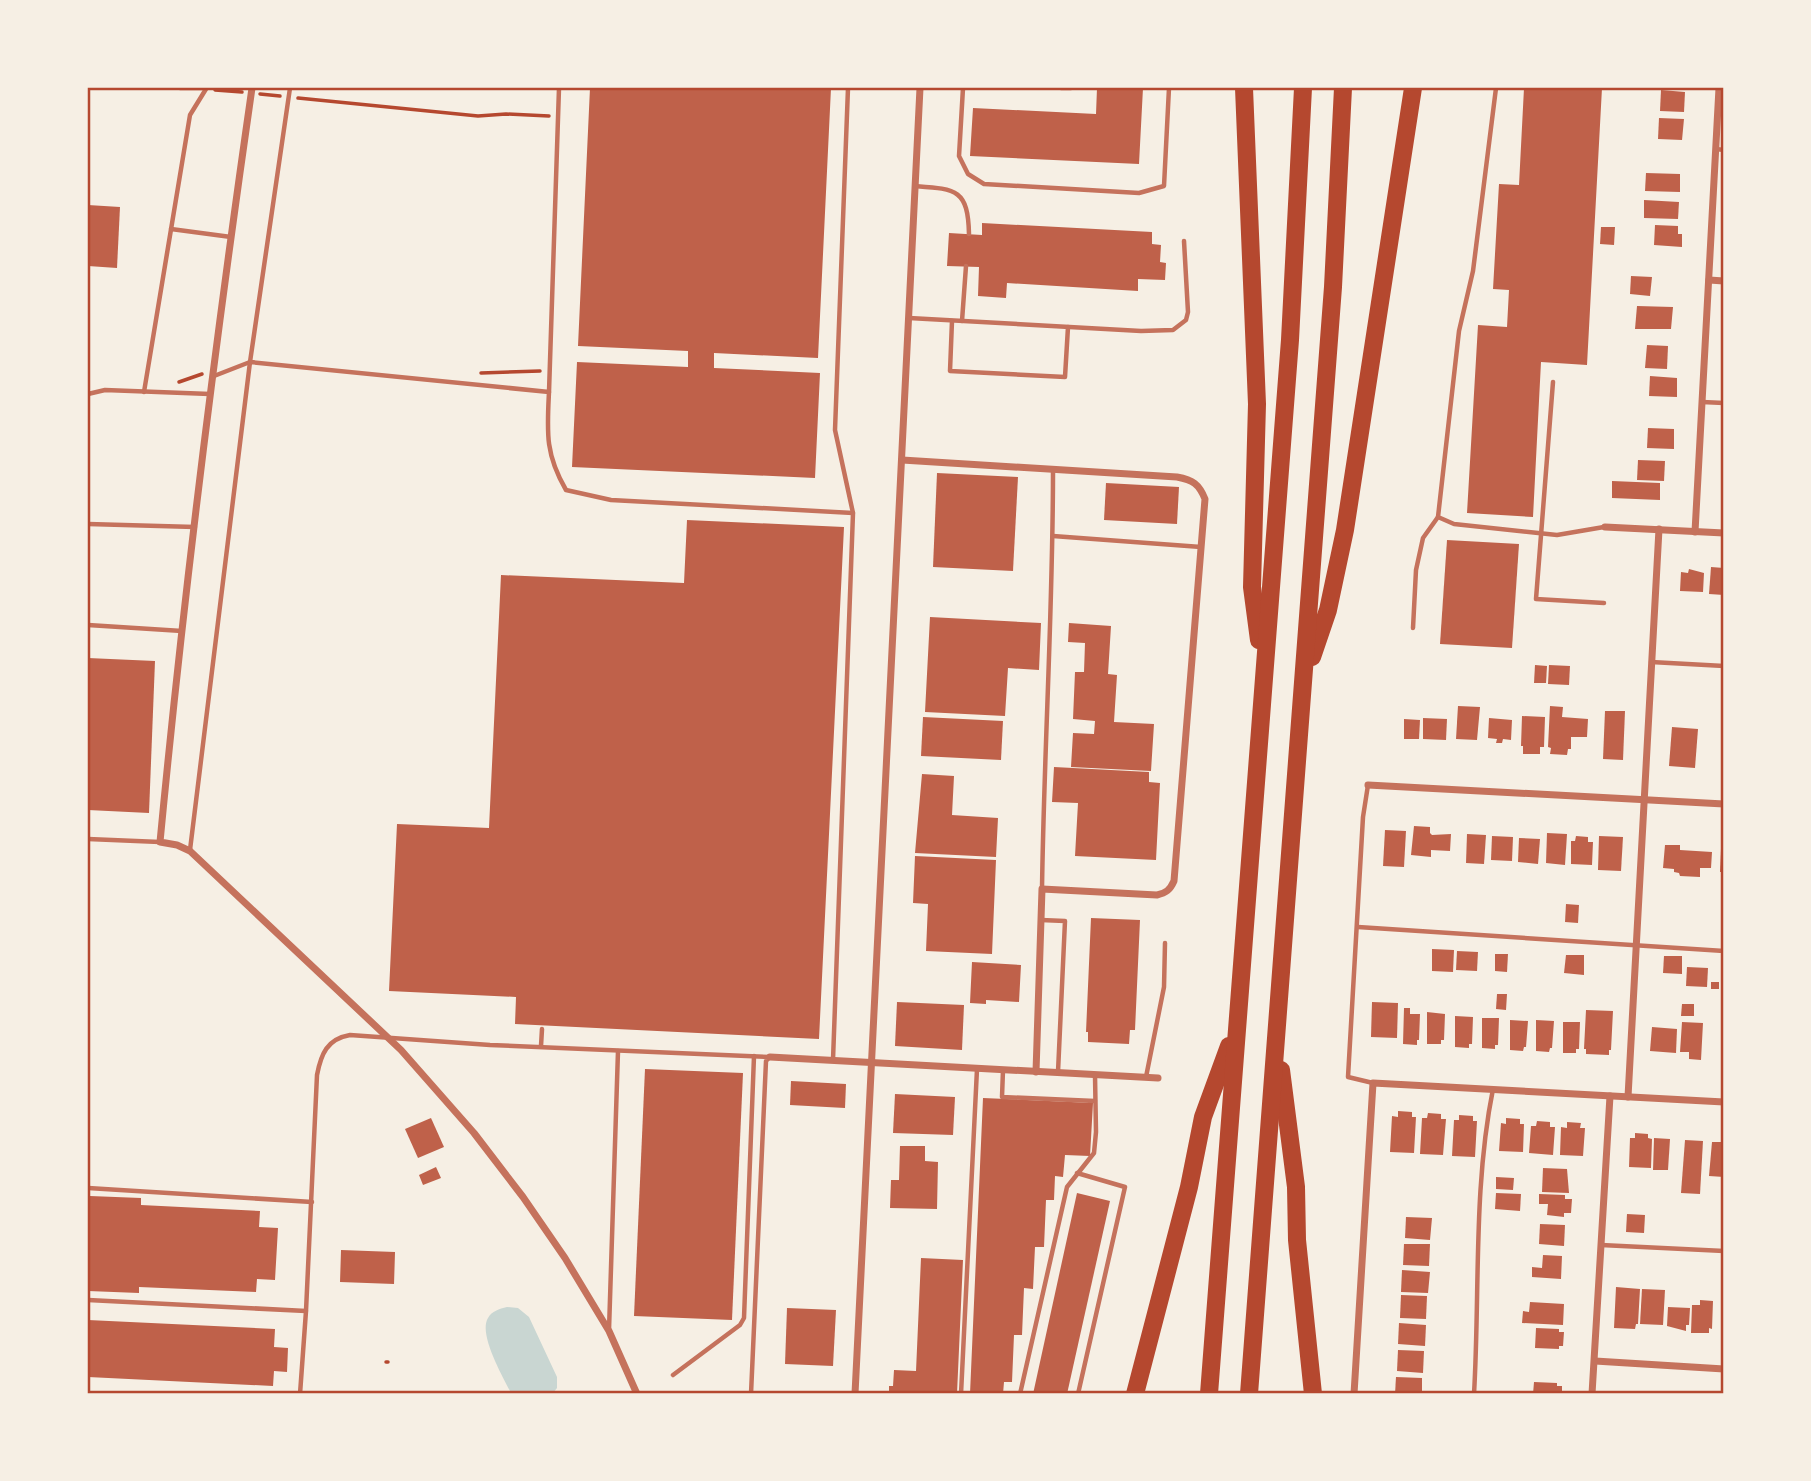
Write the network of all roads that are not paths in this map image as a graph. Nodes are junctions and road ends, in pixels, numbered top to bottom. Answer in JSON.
{"nodes":[{"id":1,"x":180,"y":88,"type":"edge"},
{"id":2,"x":206,"y":88,"type":"edge"},
{"id":3,"x":290,"y":88,"type":"edge"},
{"id":4,"x":559,"y":88,"type":"edge"},
{"id":5,"x":848,"y":88,"type":"edge"},
{"id":6,"x":920,"y":88,"type":"edge"},
{"id":7,"x":963,"y":88,"type":"edge"},
{"id":8,"x":1061,"y":88,"type":"edge"},
{"id":9,"x":1071,"y":88,"type":"edge"},
{"id":10,"x":1168,"y":88,"type":"edge"},
{"id":11,"x":1244,"y":88,"type":"edge"},
{"id":12,"x":1303,"y":88,"type":"edge"},
{"id":13,"x":1343,"y":88,"type":"edge"},
{"id":14,"x":1413,"y":88,"type":"edge"},
{"id":15,"x":1496,"y":88,"type":"edge"},
{"id":16,"x":1719,"y":88,"type":"edge"},
{"id":17,"x":252,"y":90,"type":"edge"},
{"id":18,"x":1720,"y":150,"type":"edge"},
{"id":19,"x":915,"y":186,"type":"junction"},
{"id":20,"x":171,"y":229,"type":"junction"},
{"id":21,"x":969,"y":234,"type":"dead end"},
{"id":22,"x":231,"y":237,"type":"junction"},
{"id":23,"x":1184,"y":241,"type":"dead end"},
{"id":24,"x":966,"y":266,"type":"dead end"},
{"id":25,"x":1709,"y":280,"type":"junction"},
{"id":26,"x":1724,"y":281,"type":"edge"},
{"id":27,"x":909,"y":318,"type":"junction"},
{"id":28,"x":952,"y":321,"type":"junction"},
{"id":29,"x":961,"y":321,"type":"junction"},
{"id":30,"x":1068,"y":327,"type":"junction"},
{"id":31,"x":250,"y":362,"type":"junction"},
{"id":32,"x":214,"y":376,"type":"junction"},
{"id":33,"x":1553,"y":382,"type":"dead end"},
{"id":34,"x":144,"y":392,"type":"junction"},
{"id":35,"x":549,"y":392,"type":"junction"},
{"id":36,"x":88,"y":394,"type":"edge"},
{"id":37,"x":211,"y":394,"type":"junction"},
{"id":38,"x":1702,"y":402,"type":"junction"},
{"id":39,"x":1724,"y":403,"type":"edge"},
{"id":40,"x":902,"y":460,"type":"junction"},
{"id":41,"x":1053,"y":471,"type":"junction"},
{"id":42,"x":853,"y":513,"type":"junction"},
{"id":43,"x":1438,"y":517,"type":"junction"},
{"id":44,"x":88,"y":524,"type":"edge"},
{"id":45,"x":195,"y":527,"type":"junction"},
{"id":46,"x":1605,"y":527,"type":"joint"},
{"id":47,"x":1659,"y":529,"type":"junction"},
{"id":48,"x":1695,"y":532,"type":"junction"},
{"id":49,"x":1724,"y":533,"type":"edge"},
{"id":50,"x":1541,"y":534,"type":"junction"},
{"id":51,"x":1053,"y":536,"type":"junction"},
{"id":52,"x":1201,"y":547,"type":"junction"},
{"id":53,"x":1604,"y":603,"type":"dead end"},
{"id":54,"x":88,"y":625,"type":"edge"},
{"id":55,"x":1413,"y":628,"type":"dead end"},
{"id":56,"x":182,"y":631,"type":"junction"},
{"id":57,"x":1651,"y":662,"type":"junction"},
{"id":58,"x":1724,"y":666,"type":"edge"},
{"id":59,"x":1264,"y":679,"type":"junction"},
{"id":60,"x":1304,"y":680,"type":"junction"},
{"id":61,"x":1368,"y":785,"type":"joint"},
{"id":62,"x":1644,"y":800,"type":"junction"},
{"id":63,"x":1724,"y":804,"type":"edge"},
{"id":64,"x":88,"y":839,"type":"edge"},
{"id":65,"x":160,"y":842,"type":"junction"},
{"id":66,"x":190,"y":851,"type":"junction"},
{"id":67,"x":1042,"y":889,"type":"junction"},
{"id":68,"x":1041,"y":920,"type":"junction"},
{"id":69,"x":1358,"y":927,"type":"junction"},
{"id":70,"x":1165,"y":943,"type":"dead end"},
{"id":71,"x":1636,"y":947,"type":"junction"},
{"id":72,"x":1724,"y":951,"type":"edge"},
{"id":73,"x":1237,"y":1026,"type":"junction"},
{"id":74,"x":542,"y":1029,"type":"dead end"},
{"id":75,"x":1276,"y":1031,"type":"junction"},
{"id":76,"x":383,"y":1036,"type":"junction"},
{"id":77,"x":541,"y":1046,"type":"junction"},
{"id":78,"x":618,"y":1051,"type":"junction"},
{"id":79,"x":754,"y":1056,"type":"junction"},
{"id":80,"x":770,"y":1056,"type":"junction"},
{"id":81,"x":833,"y":1060,"type":"junction"},
{"id":82,"x":871,"y":1063,"type":"junction"},
{"id":83,"x":977,"y":1069,"type":"junction"},
{"id":84,"x":1003,"y":1070,"type":"junction"},
{"id":85,"x":1036,"y":1072,"type":"junction"},
{"id":86,"x":1058,"y":1073,"type":"junction"},
{"id":87,"x":1095,"y":1074,"type":"junction"},
{"id":88,"x":1146,"y":1077,"type":"junction"},
{"id":89,"x":1158,"y":1078,"type":"dead end"},
{"id":90,"x":1373,"y":1083,"type":"junction"},
{"id":91,"x":1493,"y":1089,"type":"junction"},
{"id":92,"x":1610,"y":1096,"type":"junction"},
{"id":93,"x":1628,"y":1097,"type":"junction"},
{"id":94,"x":1096,"y":1101,"type":"junction"},
{"id":95,"x":1724,"y":1102,"type":"edge"},
{"id":96,"x":1076,"y":1172,"type":"junction"},
{"id":97,"x":88,"y":1188,"type":"edge"},
{"id":98,"x":312,"y":1202,"type":"junction"},
{"id":99,"x":1601,"y":1245,"type":"junction"},
{"id":100,"x":1724,"y":1251,"type":"edge"},
{"id":101,"x":88,"y":1300,"type":"edge"},
{"id":102,"x":306,"y":1311,"type":"junction"},
{"id":103,"x":609,"y":1331,"type":"junction"},
{"id":104,"x":1595,"y":1361,"type":"junction"},
{"id":105,"x":1724,"y":1369,"type":"edge"},
{"id":106,"x":673,"y":1375,"type":"dead end"},
{"id":107,"x":300,"y":1394,"type":"edge"},
{"id":108,"x":637,"y":1394,"type":"edge"},
{"id":109,"x":751,"y":1394,"type":"edge"},
{"id":110,"x":855,"y":1394,"type":"edge"},
{"id":111,"x":961,"y":1394,"type":"edge"},
{"id":112,"x":1020,"y":1394,"type":"edge"},
{"id":113,"x":1078,"y":1394,"type":"edge"},
{"id":114,"x":1135,"y":1394,"type":"edge"},
{"id":115,"x":1209,"y":1394,"type":"edge"},
{"id":116,"x":1249,"y":1394,"type":"edge"},
{"id":117,"x":1313,"y":1394,"type":"edge"},
{"id":118,"x":1354,"y":1394,"type":"edge"},
{"id":119,"x":1474,"y":1394,"type":"edge"},
{"id":120,"x":1592,"y":1394,"type":"edge"}],
"edges":[{"from":1,"to":2,"type":"lane"},
{"from":2,"to":20,"type":"lane"},
{"from":3,"to":31,"type":"lane"},
{"from":4,"to":35,"type":"lane"},
{"from":5,"to":42,"type":"lane"},
{"from":6,"to":19,"type":"street"},
{"from":7,"to":10,"type":"lane"},
{"from":8,"to":9,"type":"lane"},
{"from":11,"to":59,"type":"highway"},
{"from":12,"to":59,"type":"highway"},
{"from":13,"to":60,"type":"highway"},
{"from":14,"to":60,"type":"highway"},
{"from":15,"to":43,"type":"lane"},
{"from":16,"to":18,"type":"street"},
{"from":17,"to":22,"type":"street"},
{"from":18,"to":25,"type":"street"},
{"from":19,"to":21,"type":"lane"},
{"from":19,"to":27,"type":"street"},
{"from":20,"to":22,"type":"lane"},
{"from":20,"to":34,"type":"lane"},
{"from":22,"to":32,"type":"street"},
{"from":23,"to":30,"type":"lane"},
{"from":24,"to":29,"type":"lane"},
{"from":25,"to":26,"type":"street"},
{"from":25,"to":38,"type":"street"},
{"from":27,"to":28,"type":"lane"},
{"from":27,"to":40,"type":"street"},
{"from":28,"to":29,"type":"lane"},
{"from":28,"to":30,"type":"lane"},
{"from":29,"to":30,"type":"lane"},
{"from":31,"to":32,"type":"lane"},
{"from":31,"to":35,"type":"lane"},
{"from":31,"to":66,"type":"lane"},
{"from":32,"to":37,"type":"street"},
{"from":33,"to":50,"type":"lane"},
{"from":34,"to":36,"type":"lane"},
{"from":34,"to":37,"type":"lane"},
{"from":35,"to":42,"type":"lane"},
{"from":37,"to":45,"type":"street"},
{"from":38,"to":39,"type":"lane"},
{"from":38,"to":48,"type":"street"},
{"from":40,"to":41,"type":"street"},
{"from":40,"to":82,"type":"street"},
{"from":41,"to":51,"type":"lane"},
{"from":41,"to":52,"type":"street"},
{"from":42,"to":81,"type":"lane"},
{"from":43,"to":50,"type":"lane"},
{"from":43,"to":55,"type":"lane"},
{"from":44,"to":45,"type":"lane"},
{"from":45,"to":56,"type":"street"},
{"from":46,"to":47,"type":"street"},
{"from":46,"to":50,"type":"lane"},
{"from":47,"to":48,"type":"street"},
{"from":47,"to":57,"type":"street"},
{"from":48,"to":49,"type":"street"},
{"from":50,"to":53,"type":"lane"},
{"from":51,"to":52,"type":"lane"},
{"from":51,"to":67,"type":"lane"},
{"from":52,"to":67,"type":"street"},
{"from":54,"to":56,"type":"lane"},
{"from":56,"to":65,"type":"street"},
{"from":57,"to":58,"type":"lane"},
{"from":57,"to":62,"type":"street"},
{"from":59,"to":73,"type":"highway"},
{"from":60,"to":75,"type":"highway"},
{"from":61,"to":62,"type":"street"},
{"from":61,"to":69,"type":"lane"},
{"from":62,"to":63,"type":"street"},
{"from":62,"to":71,"type":"street"},
{"from":64,"to":65,"type":"lane"},
{"from":65,"to":66,"type":"street"},
{"from":66,"to":76,"type":"street"},
{"from":67,"to":68,"type":"street"},
{"from":68,"to":85,"type":"street"},
{"from":68,"to":86,"type":"lane"},
{"from":69,"to":71,"type":"lane"},
{"from":69,"to":90,"type":"lane"},
{"from":70,"to":88,"type":"lane"},
{"from":71,"to":72,"type":"lane"},
{"from":71,"to":93,"type":"street"},
{"from":73,"to":114,"type":"highway"},
{"from":73,"to":115,"type":"highway"},
{"from":74,"to":77,"type":"lane"},
{"from":75,"to":116,"type":"highway"},
{"from":75,"to":117,"type":"highway"},
{"from":76,"to":77,"type":"lane"},
{"from":76,"to":98,"type":"lane"},
{"from":76,"to":103,"type":"street"},
{"from":77,"to":78,"type":"lane"},
{"from":78,"to":79,"type":"lane"},
{"from":78,"to":103,"type":"lane"},
{"from":79,"to":80,"type":"lane"},
{"from":79,"to":106,"type":"lane"},
{"from":80,"to":81,"type":"street"},
{"from":80,"to":109,"type":"lane"},
{"from":81,"to":82,"type":"street"},
{"from":82,"to":83,"type":"street"},
{"from":82,"to":110,"type":"street"},
{"from":83,"to":84,"type":"street"},
{"from":83,"to":111,"type":"lane"},
{"from":84,"to":85,"type":"street"},
{"from":84,"to":94,"type":"lane"},
{"from":85,"to":86,"type":"street"},
{"from":86,"to":87,"type":"street"},
{"from":87,"to":88,"type":"street"},
{"from":87,"to":94,"type":"lane"},
{"from":88,"to":89,"type":"street"},
{"from":90,"to":91,"type":"street"},
{"from":90,"to":118,"type":"street"},
{"from":91,"to":92,"type":"street"},
{"from":91,"to":119,"type":"lane"},
{"from":92,"to":93,"type":"street"},
{"from":92,"to":99,"type":"street"},
{"from":93,"to":95,"type":"street"},
{"from":94,"to":96,"type":"lane"},
{"from":96,"to":112,"type":"lane"},
{"from":96,"to":113,"type":"lane"},
{"from":97,"to":98,"type":"lane"},
{"from":98,"to":102,"type":"lane"},
{"from":99,"to":100,"type":"lane"},
{"from":99,"to":104,"type":"street"},
{"from":101,"to":102,"type":"lane"},
{"from":102,"to":107,"type":"lane"},
{"from":103,"to":108,"type":"street"},
{"from":104,"to":105,"type":"street"},
{"from":104,"to":120,"type":"street"}]}
